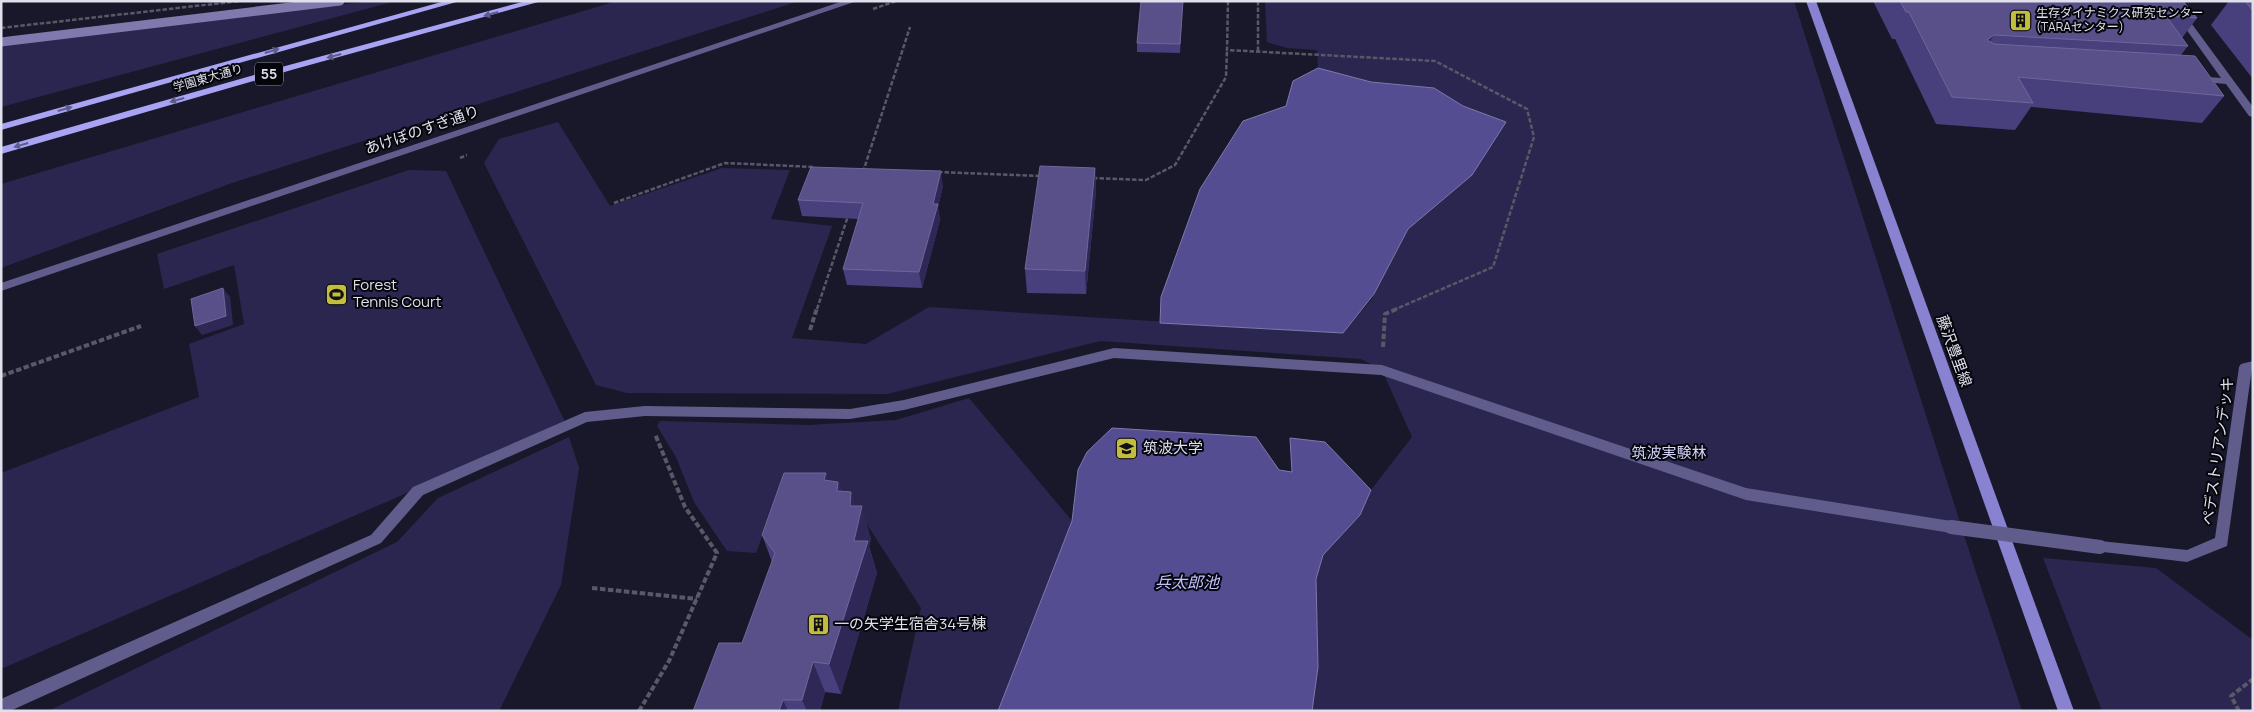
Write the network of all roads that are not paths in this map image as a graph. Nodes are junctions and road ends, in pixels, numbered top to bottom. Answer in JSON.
{"nodes":[{"id":1,"x":456,"y":1,"type":"edge"},
{"id":2,"x":538,"y":1,"type":"edge"},
{"id":3,"x":852,"y":1,"type":"edge"},
{"id":4,"x":1811,"y":1,"type":"edge"},
{"id":5,"x":2170,"y":1,"type":"edge"},
{"id":6,"x":2187,"y":79,"type":"edge"},
{"id":7,"x":2227,"y":81,"type":"junction"},
{"id":8,"x":2253,"y":114,"type":"edge"},
{"id":9,"x":1,"y":127,"type":"edge"},
{"id":10,"x":1,"y":151,"type":"edge"},
{"id":11,"x":1,"y":287,"type":"edge"},
{"id":12,"x":2253,"y":366,"type":"edge"},
{"id":13,"x":1,"y":707,"type":"edge"},
{"id":14,"x":2066,"y":711,"type":"edge"}],
"edges":[{"from":9,"to":1,"type":"main road","name":"学園東大通り","number":"55","one_way":true},
{"from":2,"to":10,"type":"main road","name":"学園東大通り","number":"55","one_way":true},
{"from":3,"to":11,"type":"street","name":"あけぼのすぎ通り"},
{"from":4,"to":14,"type":"main road","name":"藤沢豊里線"},
{"from":5,"to":7,"type":"street"},
{"from":6,"to":7,"type":"street"},
{"from":7,"to":8,"type":"street"},
{"from":12,"to":13,"type":"street","name":"ペデストリアンデッキ","bridge":true}]}
